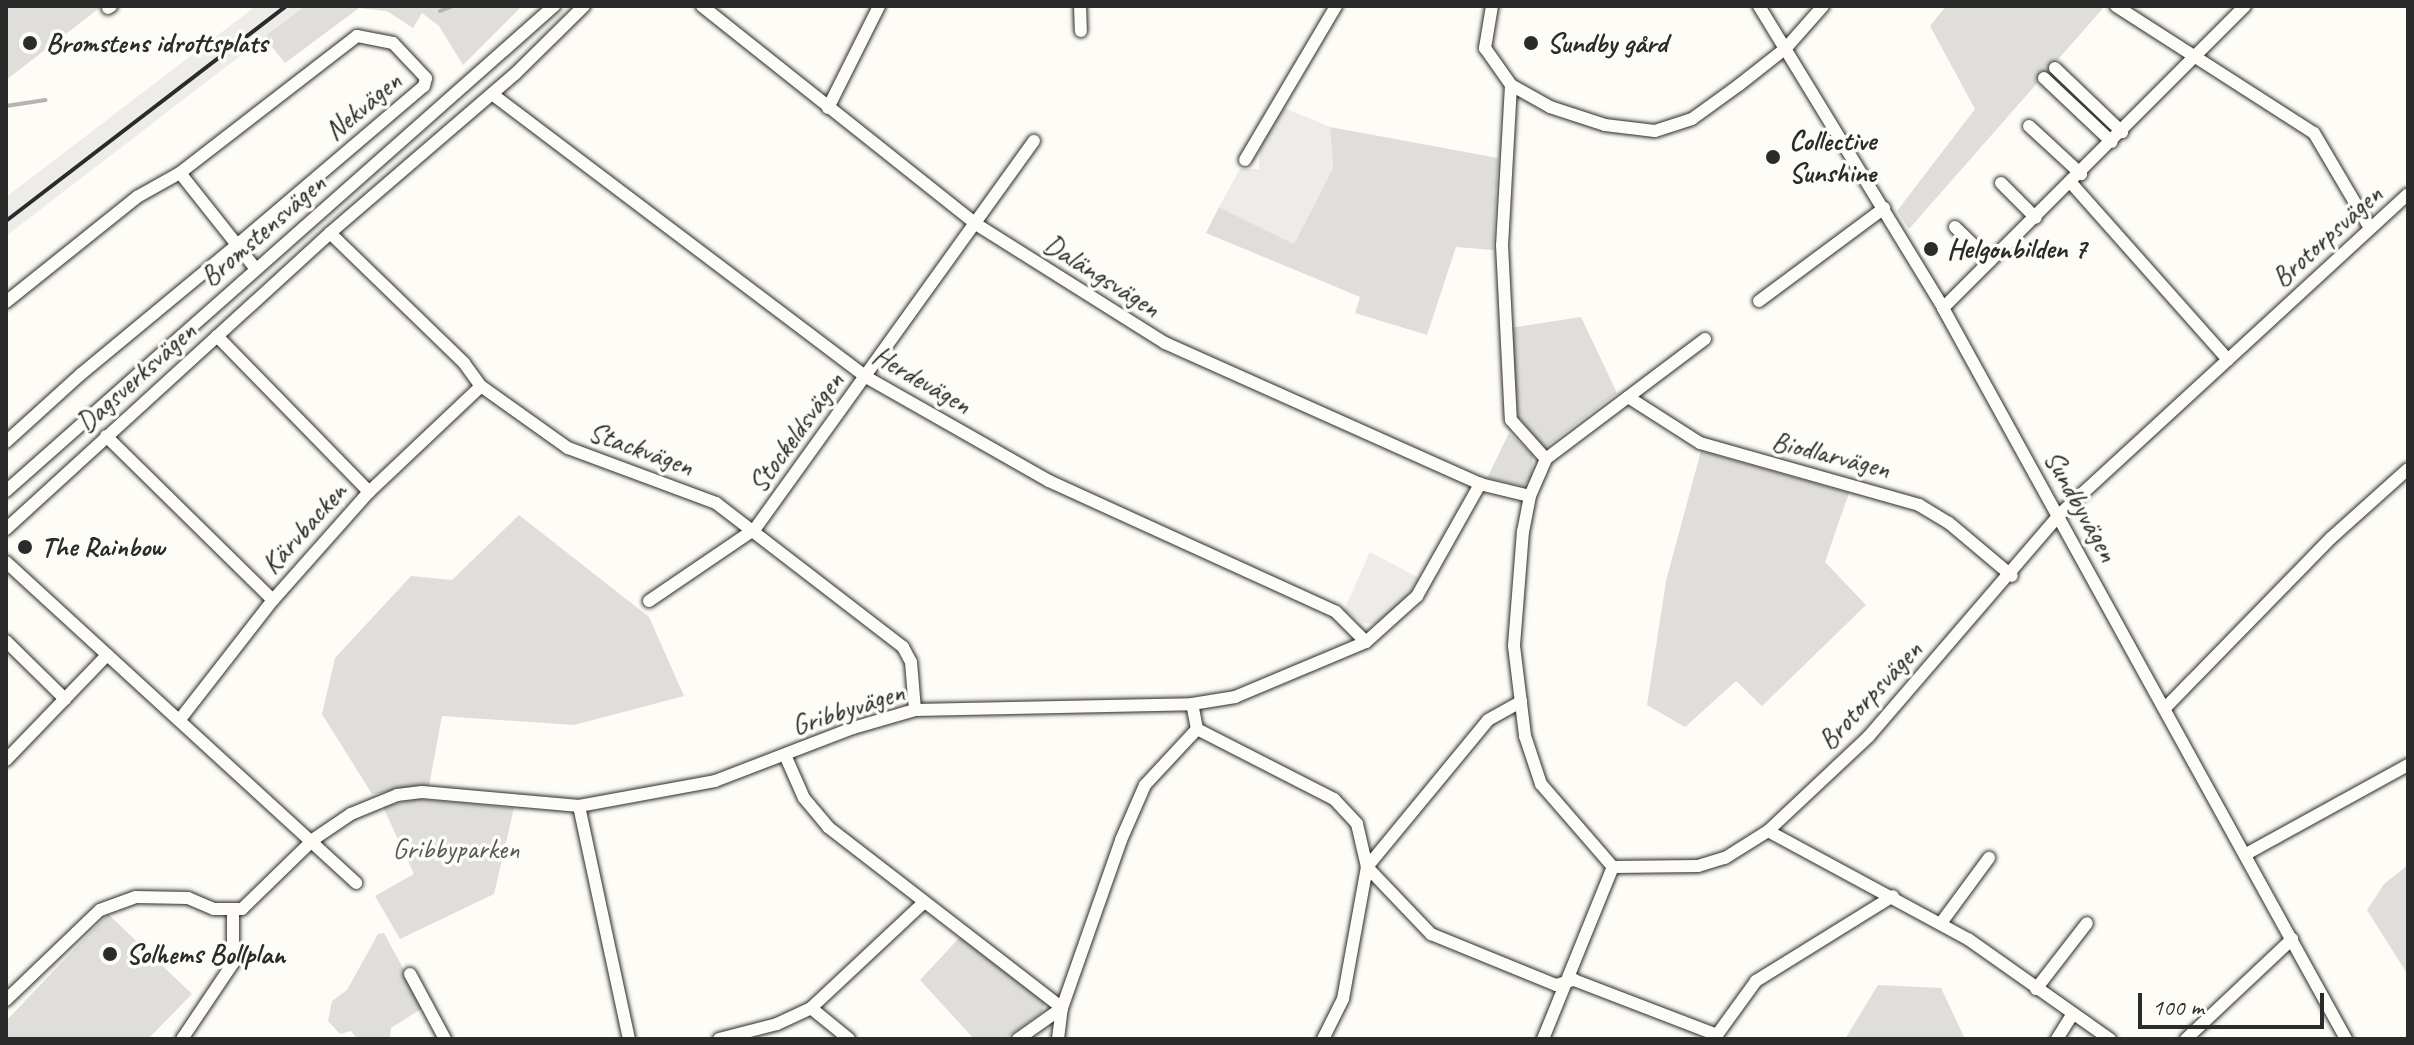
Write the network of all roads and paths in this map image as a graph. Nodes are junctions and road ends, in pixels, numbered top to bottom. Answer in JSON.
{"nodes":[{"id":1,"x":554,"y":6,"type":"edge"},
{"id":2,"x":584,"y":6,"type":"edge"},
{"id":3,"x":702,"y":6,"type":"edge"},
{"id":4,"x":879,"y":6,"type":"edge"},
{"id":5,"x":1080,"y":6,"type":"edge"},
{"id":6,"x":1336,"y":6,"type":"edge"},
{"id":7,"x":1492,"y":6,"type":"edge"},
{"id":8,"x":1759,"y":6,"type":"edge"},
{"id":9,"x":1823,"y":6,"type":"edge"},
{"id":10,"x":2116,"y":6,"type":"edge"},
{"id":11,"x":2245,"y":6,"type":"edge"},
{"id":12,"x":1081,"y":31,"type":"dead end"},
{"id":13,"x":1786,"y":48,"type":"junction"},
{"id":14,"x":2194,"y":58,"type":"junction"},
{"id":15,"x":2055,"y":68,"type":"dead end"},
{"id":16,"x":2044,"y":78,"type":"dead end"},
{"id":17,"x":1511,"y":85,"type":"junction"},
{"id":18,"x":492,"y":94,"type":"junction"},
{"id":19,"x":828,"y":108,"type":"junction"},
{"id":20,"x":2029,"y":126,"type":"dead end"},
{"id":21,"x":2122,"y":132,"type":"junction"},
{"id":22,"x":1034,"y":141,"type":"dead end"},
{"id":23,"x":2112,"y":142,"type":"junction"},
{"id":24,"x":1245,"y":160,"type":"dead end"},
{"id":25,"x":180,"y":173,"type":"junction"},
{"id":26,"x":2076,"y":179,"type":"junction"},
{"id":27,"x":2001,"y":183,"type":"dead end"},
{"id":28,"x":2408,"y":194,"type":"edge"},
{"id":29,"x":1884,"y":208,"type":"junction"},
{"id":30,"x":2036,"y":218,"type":"junction"},
{"id":31,"x":976,"y":224,"type":"junction"},
{"id":32,"x":1955,"y":227,"type":"dead end"},
{"id":33,"x":2370,"y":228,"type":"junction"},
{"id":34,"x":330,"y":233,"type":"junction"},
{"id":35,"x":237,"y":245,"type":"junction"},
{"id":36,"x":1990,"y":261,"type":"junction"},
{"id":37,"x":255,"y":268,"type":"junction"},
{"id":38,"x":1759,"y":301,"type":"dead end"},
{"id":39,"x":6,"y":302,"type":"edge"},
{"id":40,"x":1943,"y":308,"type":"junction"},
{"id":41,"x":217,"y":336,"type":"junction"},
{"id":42,"x":1705,"y":339,"type":"dead end"},
{"id":43,"x":2228,"y":360,"type":"junction"},
{"id":44,"x":866,"y":377,"type":"junction"},
{"id":45,"x":481,"y":386,"type":"junction"},
{"id":46,"x":1628,"y":397,"type":"junction"},
{"id":47,"x":106,"y":436,"type":"junction"},
{"id":48,"x":6,"y":442,"type":"edge"},
{"id":49,"x":1546,"y":459,"type":"junction"},
{"id":50,"x":2408,"y":469,"type":"edge"},
{"id":51,"x":1480,"y":484,"type":"junction"},
{"id":52,"x":6,"y":491,"type":"edge"},
{"id":53,"x":369,"y":492,"type":"junction"},
{"id":54,"x":1530,"y":496,"type":"junction"},
{"id":55,"x":2059,"y":515,"type":"junction"},
{"id":56,"x":6,"y":529,"type":"edge"},
{"id":57,"x":755,"y":529,"type":"junction"},
{"id":58,"x":6,"y":562,"type":"edge"},
{"id":59,"x":2012,"y":576,"type":"junction"},
{"id":60,"x":273,"y":600,"type":"junction"},
{"id":61,"x":649,"y":601,"type":"dead end"},
{"id":62,"x":6,"y":641,"type":"edge"},
{"id":63,"x":1366,"y":642,"type":"junction"},
{"id":64,"x":107,"y":655,"type":"junction"},
{"id":65,"x":65,"y":699,"type":"junction"},
{"id":66,"x":1521,"y":702,"type":"junction"},
{"id":67,"x":1192,"y":704,"type":"junction"},
{"id":68,"x":2167,"y":706,"type":"junction"},
{"id":69,"x":915,"y":710,"type":"junction"},
{"id":70,"x":181,"y":718,"type":"junction"},
{"id":71,"x":1197,"y":729,"type":"junction"},
{"id":72,"x":785,"y":755,"type":"junction"},
{"id":73,"x":6,"y":760,"type":"edge"},
{"id":74,"x":2408,"y":765,"type":"edge"},
{"id":75,"x":579,"y":806,"type":"junction"},
{"id":76,"x":1768,"y":831,"type":"junction"},
{"id":77,"x":314,"y":839,"type":"junction"},
{"id":78,"x":2246,"y":854,"type":"junction"},
{"id":79,"x":1989,"y":858,"type":"dead end"},
{"id":80,"x":1367,"y":867,"type":"junction"},
{"id":81,"x":1613,"y":867,"type":"junction"},
{"id":82,"x":356,"y":883,"type":"dead end"},
{"id":83,"x":1893,"y":896,"type":"junction"},
{"id":84,"x":922,"y":904,"type":"junction"},
{"id":85,"x":233,"y":909,"type":"junction"},
{"id":86,"x":1941,"y":923,"type":"junction"},
{"id":87,"x":2087,"y":923,"type":"dead end"},
{"id":88,"x":2292,"y":939,"type":"junction"},
{"id":89,"x":410,"y":974,"type":"dead end"},
{"id":90,"x":1566,"y":982,"type":"junction"},
{"id":91,"x":2036,"y":989,"type":"junction"},
{"id":92,"x":6,"y":1000,"type":"edge"},
{"id":93,"x":811,"y":1008,"type":"junction"},
{"id":94,"x":1062,"y":1008,"type":"junction"},
{"id":95,"x":2072,"y":1015,"type":"junction"},
{"id":96,"x":1715,"y":1037,"type":"edge"},
{"id":97,"x":182,"y":1039,"type":"edge"},
{"id":98,"x":445,"y":1039,"type":"edge"},
{"id":99,"x":629,"y":1039,"type":"edge"},
{"id":100,"x":719,"y":1039,"type":"edge"},
{"id":101,"x":849,"y":1039,"type":"edge"},
{"id":102,"x":1018,"y":1039,"type":"edge"},
{"id":103,"x":1058,"y":1039,"type":"edge"},
{"id":104,"x":1323,"y":1039,"type":"edge"},
{"id":105,"x":1543,"y":1039,"type":"edge"},
{"id":106,"x":2057,"y":1039,"type":"edge"},
{"id":107,"x":2110,"y":1039,"type":"edge"},
{"id":108,"x":2186,"y":1039,"type":"edge"},
{"id":109,"x":2346,"y":1039,"type":"edge"}],
"edges":[{"from":1,"to":37,"type":"street","name":"Bromstensvägen"},
{"from":2,"to":18,"type":"street","name":"Dagsverksvägen"},
{"from":3,"to":19,"type":"street","name":"Dalängsvägen"},
{"from":4,"to":19,"type":"street"},
{"from":5,"to":12,"type":"street"},
{"from":6,"to":24,"type":"street"},
{"from":7,"to":17,"type":"street"},
{"from":8,"to":13,"type":"street","name":"Sundbyvägen"},
{"from":9,"to":13,"type":"street"},
{"from":10,"to":14,"type":"street"},
{"from":11,"to":14,"type":"street"},
{"from":13,"to":17,"type":"street"},
{"from":13,"to":29,"type":"street","name":"Sundbyvägen"},
{"from":14,"to":21,"type":"street"},
{"from":14,"to":33,"type":"street"},
{"from":15,"to":21,"type":"street"},
{"from":16,"to":23,"type":"street"},
{"from":17,"to":49,"type":"street"},
{"from":18,"to":34,"type":"street","name":"Dagsverksvägen"},
{"from":18,"to":44,"type":"street","name":"Herdevägen"},
{"from":19,"to":31,"type":"street","name":"Dalängsvägen"},
{"from":20,"to":26,"type":"street"},
{"from":21,"to":23,"type":"street"},
{"from":22,"to":31,"type":"street","name":"Stockeldsvägen"},
{"from":23,"to":26,"type":"street"},
{"from":25,"to":35,"type":"street"},
{"from":25,"to":35,"type":"street","name":"Nekvägen"},
{"from":25,"to":39,"type":"street","name":"Nekvägen"},
{"from":26,"to":30,"type":"street"},
{"from":26,"to":43,"type":"street"},
{"from":27,"to":30,"type":"street"},
{"from":28,"to":33,"type":"street","name":"Brotorpsvägen"},
{"from":29,"to":38,"type":"street"},
{"from":29,"to":40,"type":"street","name":"Sundbyvägen"},
{"from":30,"to":36,"type":"street"},
{"from":31,"to":44,"type":"street","name":"Stockeldsvägen"},
{"from":31,"to":51,"type":"street","name":"Dalängsvägen"},
{"from":32,"to":36,"type":"street"},
{"from":33,"to":43,"type":"street","name":"Brotorpsvägen"},
{"from":34,"to":41,"type":"street","name":"Dagsverksvägen"},
{"from":34,"to":45,"type":"street","name":"Stackvägen"},
{"from":35,"to":37,"type":"street"},
{"from":35,"to":48,"type":"street","name":"Nekvägen"},
{"from":36,"to":40,"type":"street"},
{"from":37,"to":52,"type":"street","name":"Bromstensvägen"},
{"from":40,"to":55,"type":"street","name":"Sundbyvägen"},
{"from":41,"to":47,"type":"street","name":"Dagsverksvägen"},
{"from":41,"to":53,"type":"street"},
{"from":42,"to":46,"type":"street"},
{"from":43,"to":55,"type":"street","name":"Brotorpsvägen"},
{"from":44,"to":57,"type":"street","name":"Stockeldsvägen"},
{"from":44,"to":63,"type":"street","name":"Herdevägen"},
{"from":45,"to":53,"type":"street","name":"Kärvbacken"},
{"from":45,"to":57,"type":"street","name":"Stackvägen"},
{"from":46,"to":49,"type":"street"},
{"from":46,"to":59,"type":"street","name":"Biodlarvägen"},
{"from":47,"to":56,"type":"street","name":"Dagsverksvägen"},
{"from":47,"to":60,"type":"street"},
{"from":49,"to":54,"type":"street"},
{"from":50,"to":68,"type":"street"},
{"from":51,"to":54,"type":"street","name":"Dalängsvägen"},
{"from":51,"to":63,"type":"street","name":"Gribbyvägen"},
{"from":53,"to":60,"type":"street","name":"Kärvbacken"},
{"from":54,"to":66,"type":"street"},
{"from":55,"to":59,"type":"street","name":"Brotorpsvägen"},
{"from":55,"to":68,"type":"street","name":"Sundbyvägen"},
{"from":57,"to":61,"type":"street","name":"Stockeldsvägen"},
{"from":57,"to":69,"type":"street","name":"Stackvägen"},
{"from":58,"to":64,"type":"street"},
{"from":59,"to":76,"type":"street","name":"Brotorpsvägen"},
{"from":60,"to":70,"type":"street","name":"Kärvbacken"},
{"from":62,"to":65,"type":"street"},
{"from":63,"to":67,"type":"street","name":"Gribbyvägen"},
{"from":64,"to":65,"type":"street"},
{"from":64,"to":70,"type":"street"},
{"from":65,"to":73,"type":"street"},
{"from":66,"to":80,"type":"street"},
{"from":66,"to":81,"type":"street"},
{"from":67,"to":69,"type":"street","name":"Gribbyvägen"},
{"from":67,"to":71,"type":"street"},
{"from":68,"to":78,"type":"street","name":"Sundbyvägen"},
{"from":69,"to":72,"type":"street","name":"Gribbyvägen"},
{"from":70,"to":77,"type":"street"},
{"from":71,"to":80,"type":"street"},
{"from":71,"to":94,"type":"street"},
{"from":72,"to":75,"type":"street","name":"Gribbyvägen"},
{"from":72,"to":84,"type":"street"},
{"from":74,"to":78,"type":"street"},
{"from":75,"to":77,"type":"street","name":"Gribbyvägen"},
{"from":75,"to":99,"type":"street"},
{"from":76,"to":81,"type":"street","name":"Brotorpsvägen"},
{"from":76,"to":83,"type":"street"},
{"from":77,"to":82,"type":"street"},
{"from":77,"to":85,"type":"street","name":"Gribbyvägen"},
{"from":78,"to":88,"type":"street","name":"Sundbyvägen"},
{"from":79,"to":86,"type":"street"},
{"from":80,"to":90,"type":"street"},
{"from":80,"to":104,"type":"street"},
{"from":81,"to":90,"type":"street"},
{"from":83,"to":86,"type":"street"},
{"from":83,"to":96,"type":"street"},
{"from":84,"to":93,"type":"street"},
{"from":84,"to":94,"type":"street"},
{"from":85,"to":92,"type":"street"},
{"from":85,"to":97,"type":"street"},
{"from":86,"to":91,"type":"street"},
{"from":87,"to":91,"type":"street"},
{"from":88,"to":108,"type":"street"},
{"from":88,"to":109,"type":"street","name":"Sundbyvägen"},
{"from":89,"to":98,"type":"street"},
{"from":90,"to":96,"type":"street"},
{"from":90,"to":105,"type":"street"},
{"from":91,"to":95,"type":"street"},
{"from":93,"to":100,"type":"street"},
{"from":93,"to":101,"type":"street"},
{"from":94,"to":102,"type":"street"},
{"from":94,"to":103,"type":"street"},
{"from":95,"to":106,"type":"street"},
{"from":95,"to":107,"type":"street"}]}
